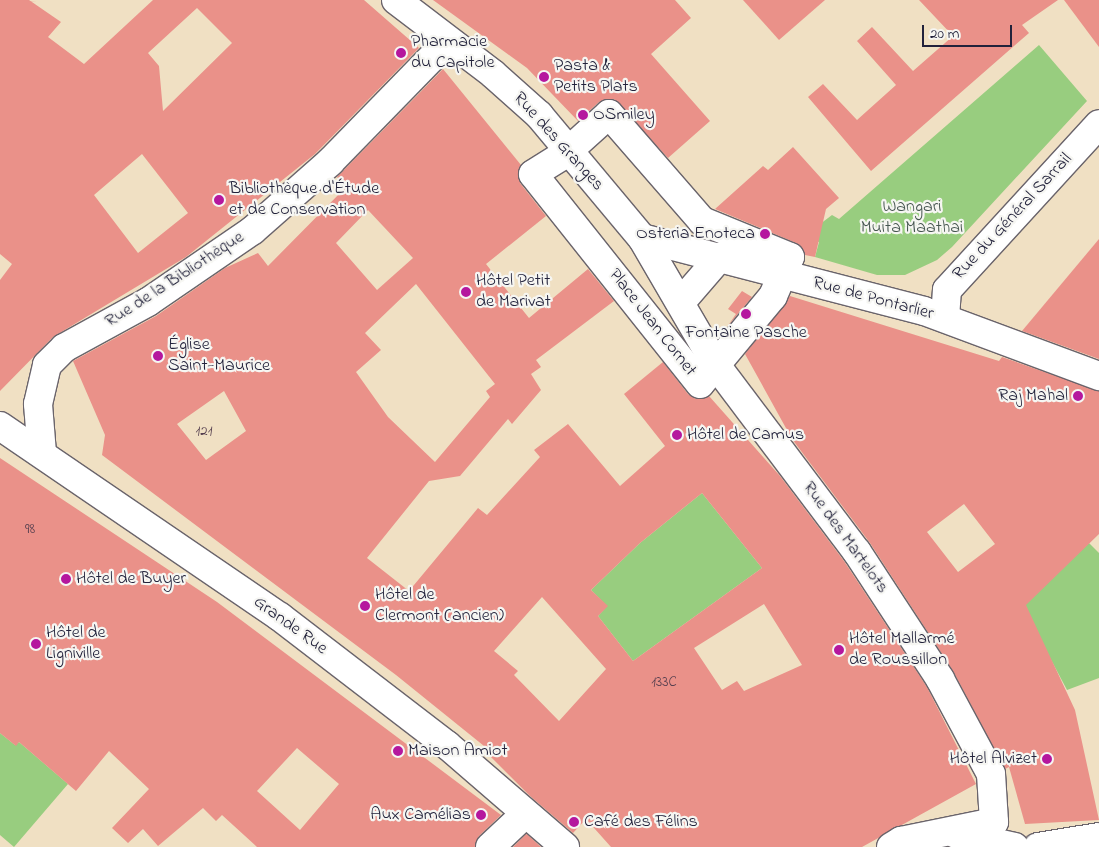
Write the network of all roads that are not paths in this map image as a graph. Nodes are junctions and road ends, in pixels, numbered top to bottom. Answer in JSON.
{"nodes":[{"id":1,"x":396,"y":0,"type":"edge"},
{"id":2,"x":448,"y":40,"type":"junction"},
{"id":3,"x":1099,"y":124,"type":"edge"},
{"id":4,"x":569,"y":150,"type":"junction"},
{"id":5,"x":642,"y":238,"type":"junction"},
{"id":6,"x":720,"y":257,"type":"junction"},
{"id":7,"x":783,"y":275,"type":"junction"},
{"id":8,"x":682,"y":302,"type":"junction"},
{"id":9,"x":945,"y":318,"type":"junction"},
{"id":10,"x":716,"y":365,"type":"junction"},
{"id":11,"x":1099,"y":376,"type":"edge"},
{"id":12,"x":0,"y":426,"type":"edge"},
{"id":13,"x":42,"y":453,"type":"junction"},
{"id":14,"x":525,"y":814,"type":"junction"},
{"id":15,"x":994,"y":822,"type":"junction"},
{"id":16,"x":948,"y":832,"type":"junction"},
{"id":17,"x":1099,"y":837,"type":"edge"},
{"id":18,"x":490,"y":847,"type":"edge"},
{"id":19,"x":564,"y":847,"type":"edge"},
{"id":20,"x":891,"y":847,"type":"edge"},
{"id":21,"x":1015,"y":847,"type":"edge"},
{"id":22,"x":1022,"y":847,"type":"edge"},
{"id":23,"x":1038,"y":847,"type":"edge"}],
"edges":[{"from":1,"to":2,"type":"street","name":"Rue des Granges"},
{"from":2,"to":4,"type":"street","name":"Rue des Granges"},
{"from":2,"to":13,"type":"street","name":"Rue de la Bibliothèque"},
{"from":3,"to":9,"type":"street","name":"Rue du Général Sarrail"},
{"from":4,"to":5,"type":"street","name":"Rue des Granges"},
{"from":4,"to":7,"type":"street","name":"Place Jean Cornet"},
{"from":4,"to":10,"type":"street","name":"Place Jean Cornet"},
{"from":5,"to":6,"type":"street","name":"Rue de Pontarlier"},
{"from":5,"to":8,"type":"street","name":"Rue des Martelots"},
{"from":6,"to":7,"type":"street","name":"Rue de Pontarlier"},
{"from":6,"to":8,"type":"street"},
{"from":7,"to":9,"type":"street","name":"Rue de Pontarlier"},
{"from":7,"to":10,"type":"street","name":"Place Jean Cornet"},
{"from":8,"to":10,"type":"street","name":"Rue des Martelots"},
{"from":9,"to":11,"type":"street","name":"Rue de Pontarlier"},
{"from":10,"to":15,"type":"street","name":"Rue des Martelots"},
{"from":12,"to":13,"type":"street","name":"Grande Rue"},
{"from":13,"to":14,"type":"street","name":"Grande Rue"},
{"from":14,"to":18,"type":"street"},
{"from":14,"to":19,"type":"street","name":"Grande Rue"},
{"from":15,"to":16,"type":"street"},
{"from":15,"to":22,"type":"street"},
{"from":16,"to":20,"type":"street"},
{"from":16,"to":21,"type":"street"},
{"from":17,"to":23,"type":"street"}]}
